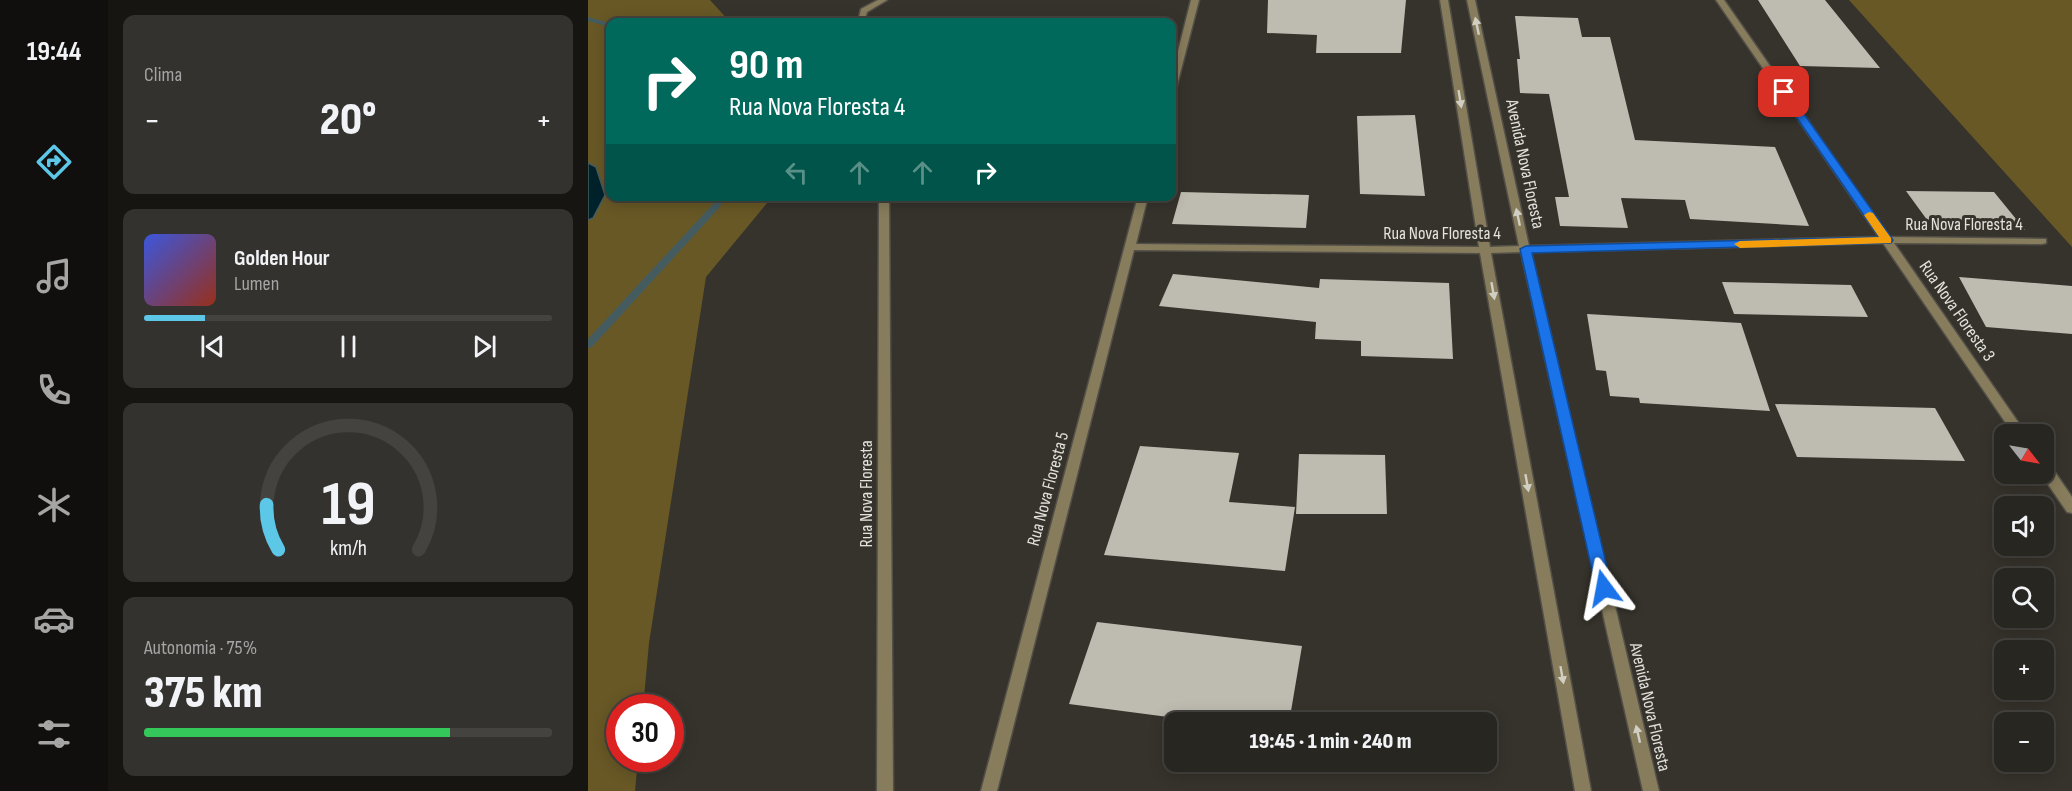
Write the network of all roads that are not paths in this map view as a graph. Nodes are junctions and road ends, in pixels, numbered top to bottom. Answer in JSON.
{"nodes":[{"id":1,"x":883,"y":0,"type":"edge"},
{"id":2,"x":1195,"y":0,"type":"edge"},
{"id":3,"x":1444,"y":0,"type":"edge"},
{"id":4,"x":1471,"y":0,"type":"edge"},
{"id":5,"x":1720,"y":0,"type":"edge"},
{"id":6,"x":862,"y":18,"type":"edge"},
{"id":7,"x":1176,"y":74,"type":"edge"},
{"id":8,"x":884,"y":201,"type":"edge"},
{"id":9,"x":1142,"y":201,"type":"edge"},
{"id":10,"x":1887,"y":240,"type":"junction"},
{"id":11,"x":2042,"y":241,"type":"dead end"},
{"id":12,"x":1130,"y":247,"type":"junction"},
{"id":13,"x":1526,"y":249,"type":"junction"},
{"id":14,"x":1485,"y":250,"type":"junction"},
{"id":15,"x":2013,"y":424,"type":"edge"},
{"id":16,"x":2054,"y":482,"type":"edge"},
{"id":17,"x":2072,"y":508,"type":"edge"},
{"id":18,"x":885,"y":791,"type":"edge"},
{"id":19,"x":989,"y":791,"type":"edge"},
{"id":20,"x":1583,"y":791,"type":"edge"},
{"id":21,"x":1651,"y":791,"type":"edge"}],
"edges":[{"from":1,"to":6,"type":"street"},
{"from":2,"to":7,"type":"street"},
{"from":3,"to":14,"type":"street","one_way":true},
{"from":13,"to":4,"type":"street","name":"Avenida Nova Floresta","one_way":true},
{"from":5,"to":10,"type":"street","name":"Rua Nova Floresta 3"},
{"from":8,"to":18,"type":"street","name":"Rua Nova Floresta"},
{"from":9,"to":12,"type":"street","name":"Rua Nova Floresta 5"},
{"from":10,"to":11,"type":"street","name":"Rua Nova Floresta 4"},
{"from":10,"to":13,"type":"street","name":"Rua Nova Floresta 4"},
{"from":10,"to":15,"type":"street","name":"Rua Nova Floresta 3"},
{"from":12,"to":14,"type":"street","name":"Rua Nova Floresta 4"},
{"from":12,"to":19,"type":"street","name":"Rua Nova Floresta 5"},
{"from":13,"to":14,"type":"street","name":"Rua Nova Floresta 4"},
{"from":21,"to":13,"type":"street","name":"Avenida Nova Floresta","one_way":true},
{"from":14,"to":20,"type":"street","one_way":true},
{"from":16,"to":17,"type":"street"}]}
